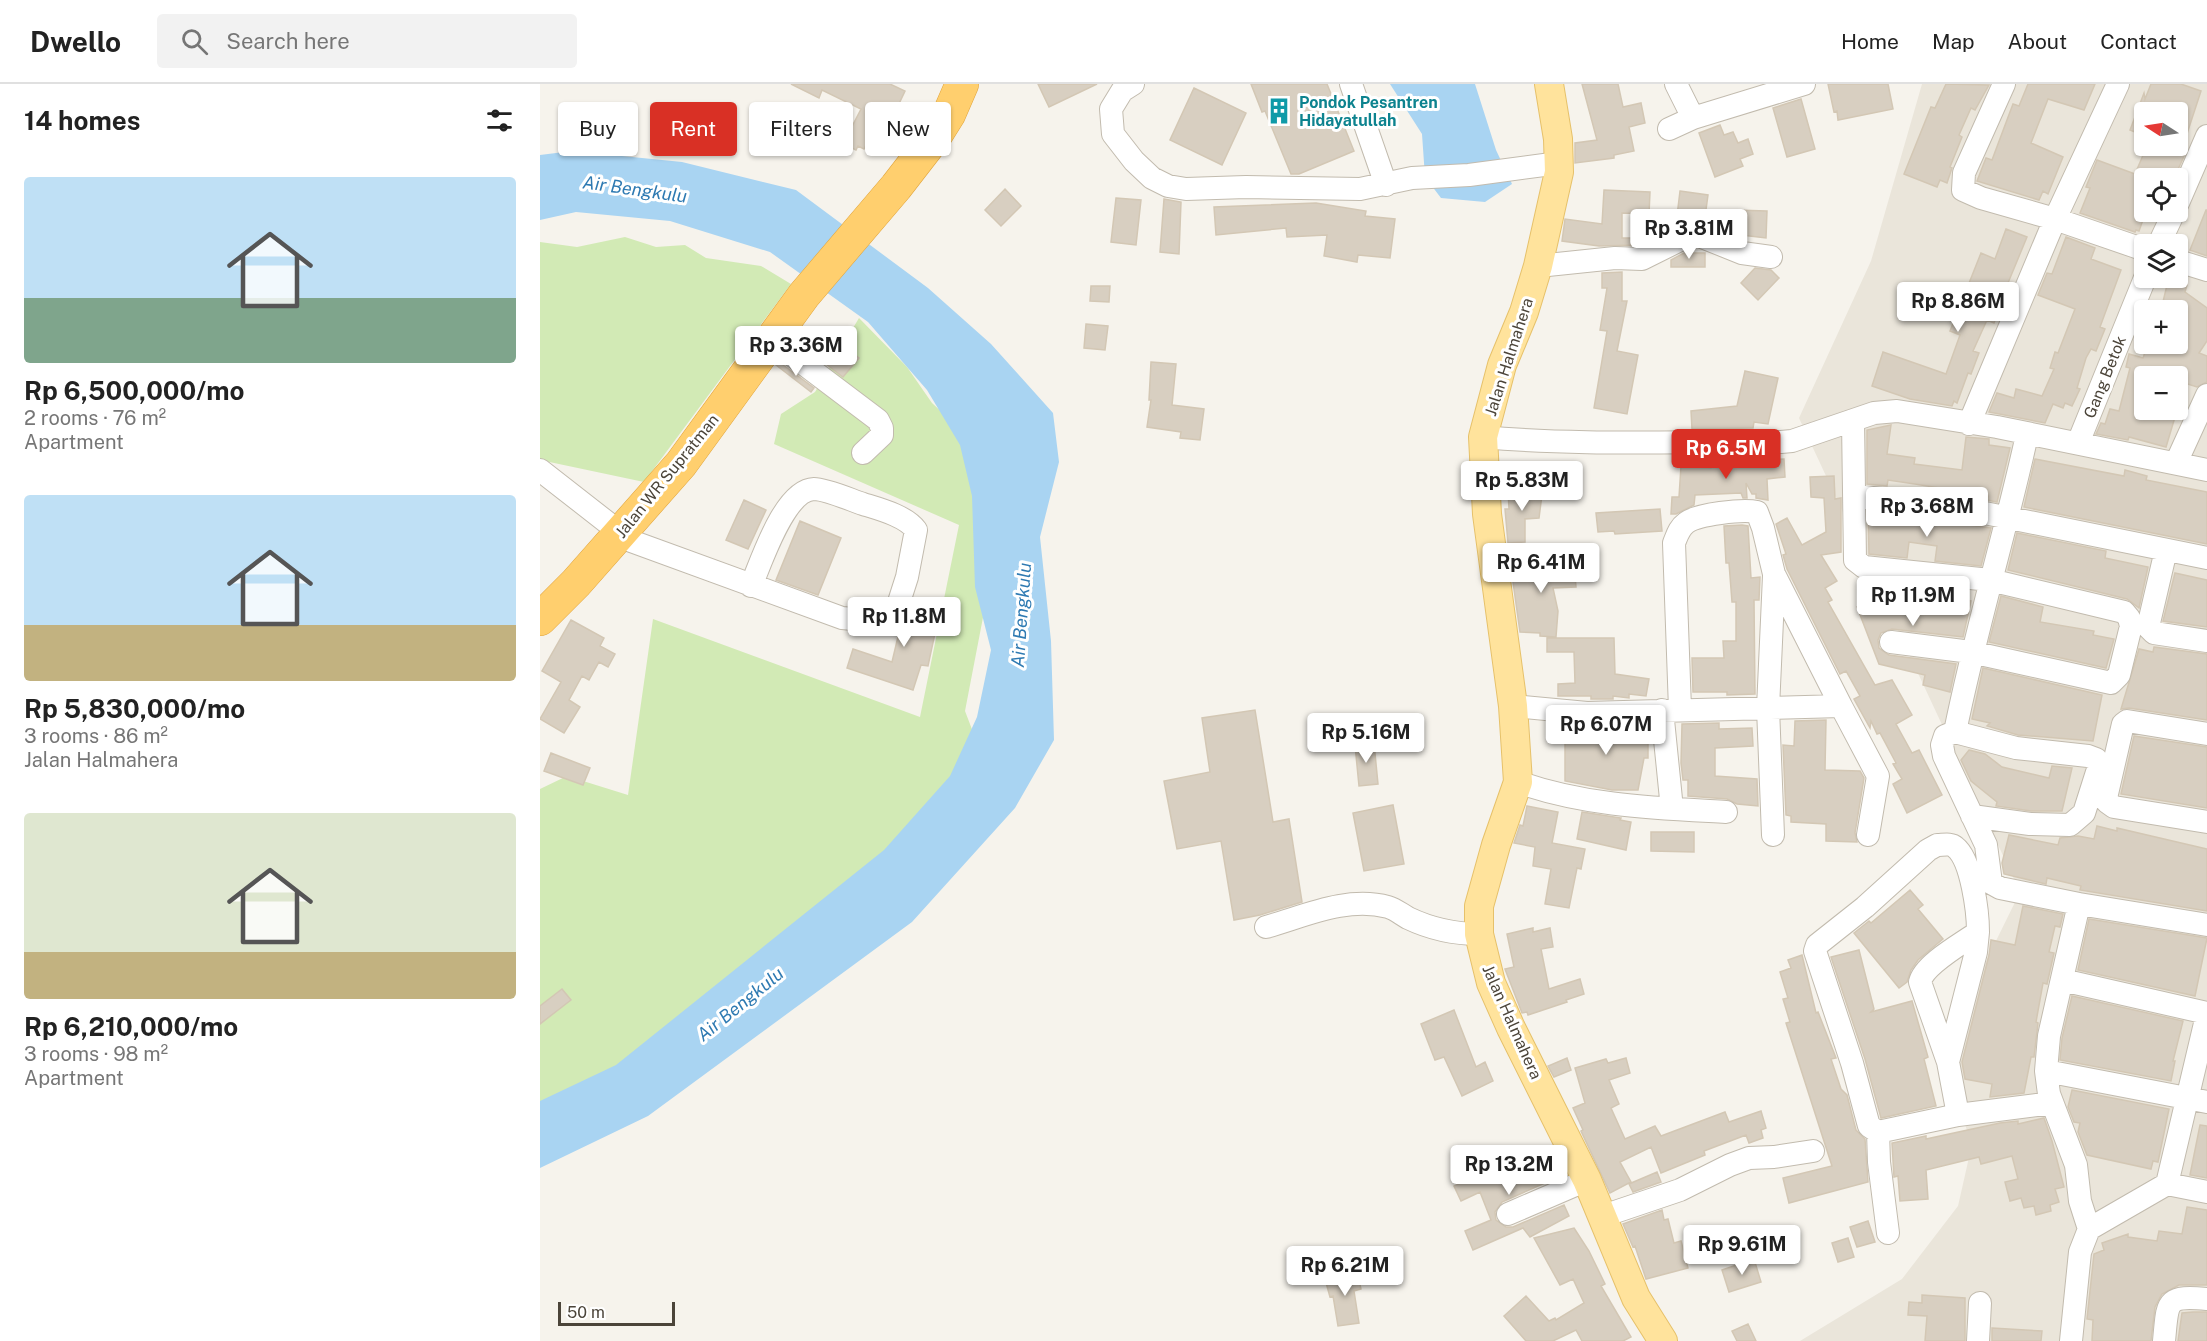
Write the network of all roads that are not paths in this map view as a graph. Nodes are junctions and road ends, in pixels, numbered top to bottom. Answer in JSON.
{"nodes":[{"id":1,"x":962,"y":84,"type":"edge"},
{"id":2,"x":1133,"y":84,"type":"edge"},
{"id":3,"x":1351,"y":84,"type":"edge"},
{"id":4,"x":1549,"y":84,"type":"edge"},
{"id":5,"x":1676,"y":84,"type":"edge"},
{"id":6,"x":1804,"y":84,"type":"edge"},
{"id":7,"x":2004,"y":84,"type":"edge"},
{"id":8,"x":2118,"y":84,"type":"edge"},
{"id":9,"x":1780,"y":88,"type":"edge"},
{"id":10,"x":1693,"y":118,"type":"junction"},
{"id":11,"x":1669,"y":129,"type":"dead end"},
{"id":12,"x":2207,"y":136,"type":"edge"},
{"id":13,"x":1559,"y":163,"type":"junction"},
{"id":14,"x":2188,"y":180,"type":"edge"},
{"id":15,"x":1386,"y":185,"type":"junction"},
{"id":16,"x":2055,"y":219,"type":"junction"},
{"id":17,"x":2134,"y":246,"type":"edge"},
{"id":18,"x":1771,"y":257,"type":"dead end"},
{"id":19,"x":2188,"y":264,"type":"edge"},
{"id":20,"x":1538,"y":266,"type":"junction"},
{"id":21,"x":2207,"y":270,"type":"edge"},
{"id":22,"x":2141,"y":288,"type":"edge"},
{"id":23,"x":772,"y":339,"type":"junction"},
{"id":24,"x":2207,"y":395,"type":"edge"},
{"id":25,"x":1853,"y":421,"type":"junction"},
{"id":26,"x":1969,"y":424,"type":"junction"},
{"id":27,"x":2027,"y":435,"type":"junction"},
{"id":28,"x":1483,"y":437,"type":"junction"},
{"id":29,"x":2078,"y":444,"type":"junction"},
{"id":30,"x":863,"y":453,"type":"dead end"},
{"id":31,"x":2176,"y":463,"type":"junction"},
{"id":32,"x":540,"y":470,"type":"edge"},
{"id":33,"x":2207,"y":470,"type":"edge"},
{"id":34,"x":1855,"y":496,"type":"junction"},
{"id":35,"x":2007,"y":519,"type":"junction"},
{"id":36,"x":621,"y":533,"type":"junction"},
{"id":37,"x":2166,"y":550,"type":"junction"},
{"id":38,"x":2207,"y":558,"type":"edge"},
{"id":39,"x":1774,"y":574,"type":"junction"},
{"id":40,"x":1990,"y":580,"type":"junction"},
{"id":41,"x":751,"y":586,"type":"junction"},
{"id":42,"x":540,"y":618,"type":"edge"},
{"id":43,"x":2207,"y":641,"type":"edge"},
{"id":44,"x":1892,"y":642,"type":"dead end"},
{"id":45,"x":1971,"y":652,"type":"junction"},
{"id":46,"x":1513,"y":706,"type":"junction"},
{"id":47,"x":1841,"y":706,"type":"junction"},
{"id":48,"x":1768,"y":708,"type":"junction"},
{"id":49,"x":1671,"y":710,"type":"junction"},
{"id":50,"x":1954,"y":732,"type":"junction"},
{"id":51,"x":2207,"y":734,"type":"edge"},
{"id":52,"x":2104,"y":770,"type":"junction"},
{"id":53,"x":1518,"y":782,"type":"junction"},
{"id":54,"x":1672,"y":809,"type":"junction"},
{"id":55,"x":1726,"y":812,"type":"dead end"},
{"id":56,"x":1972,"y":816,"type":"junction"},
{"id":57,"x":2207,"y":822,"type":"edge"},
{"id":58,"x":1773,"y":835,"type":"dead end"},
{"id":59,"x":1868,"y":835,"type":"dead end"},
{"id":60,"x":1981,"y":883,"type":"junction"},
{"id":61,"x":2079,"y":904,"type":"junction"},
{"id":62,"x":2207,"y":925,"type":"edge"},
{"id":63,"x":1266,"y":927,"type":"dead end"},
{"id":64,"x":1978,"y":932,"type":"junction"},
{"id":65,"x":1479,"y":934,"type":"junction"},
{"id":66,"x":2062,"y":980,"type":"junction"},
{"id":67,"x":2207,"y":1014,"type":"edge"},
{"id":68,"x":1948,"y":1062,"type":"junction"},
{"id":69,"x":2046,"y":1071,"type":"junction"},
{"id":70,"x":2198,"y":1100,"type":"edge"},
{"id":71,"x":2052,"y":1103,"type":"junction"},
{"id":72,"x":1958,"y":1115,"type":"junction"},
{"id":73,"x":1878,"y":1132,"type":"junction"},
{"id":74,"x":1813,"y":1150,"type":"dead end"},
{"id":75,"x":1587,"y":1180,"type":"junction"},
{"id":76,"x":2168,"y":1184,"type":"junction"},
{"id":77,"x":2207,"y":1192,"type":"edge"},
{"id":78,"x":1508,"y":1214,"type":"dead end"},
{"id":79,"x":1603,"y":1216,"type":"junction"},
{"id":80,"x":2089,"y":1229,"type":"junction"},
{"id":81,"x":1888,"y":1233,"type":"dead end"},
{"id":82,"x":2207,"y":1299,"type":"edge"},
{"id":83,"x":1980,"y":1303,"type":"dead end"},
{"id":84,"x":1663,"y":1341,"type":"edge"},
{"id":85,"x":1978,"y":1341,"type":"edge"},
{"id":86,"x":2071,"y":1341,"type":"edge"},
{"id":87,"x":2164,"y":1341,"type":"edge"}],
"edges":[{"from":1,"to":23,"type":"highway","name":"Jalan WR Supratman"},
{"from":2,"to":15,"type":"street"},
{"from":3,"to":15,"type":"street"},
{"from":4,"to":13,"type":"main road","name":"Jalan Halmahera"},
{"from":5,"to":10,"type":"street"},
{"from":6,"to":9,"type":"street"},
{"from":7,"to":16,"type":"street"},
{"from":8,"to":16,"type":"street"},
{"from":9,"to":10,"type":"street"},
{"from":10,"to":11,"type":"street"},
{"from":12,"to":14,"type":"street"},
{"from":13,"to":15,"type":"street"},
{"from":13,"to":20,"type":"main road","name":"Jalan Halmahera"},
{"from":16,"to":17,"type":"street"},
{"from":16,"to":26,"type":"street"},
{"from":18,"to":20,"type":"street"},
{"from":19,"to":21,"type":"street"},
{"from":20,"to":28,"type":"main road","name":"Jalan Halmahera"},
{"from":22,"to":29,"type":"street","name":"Gang Betok"},
{"from":23,"to":30,"type":"street"},
{"from":23,"to":36,"type":"highway","name":"Jalan WR Supratman"},
{"from":24,"to":31,"type":"street"},
{"from":25,"to":26,"type":"street"},
{"from":25,"to":28,"type":"street"},
{"from":25,"to":34,"type":"street"},
{"from":26,"to":27,"type":"street"},
{"from":27,"to":29,"type":"street"},
{"from":27,"to":35,"type":"street"},
{"from":28,"to":46,"type":"main road","name":"Jalan Halmahera"},
{"from":29,"to":31,"type":"street"},
{"from":31,"to":33,"type":"street"},
{"from":32,"to":36,"type":"street"},
{"from":34,"to":35,"type":"street"},
{"from":34,"to":40,"type":"street"},
{"from":35,"to":37,"type":"street"},
{"from":35,"to":40,"type":"street"},
{"from":36,"to":41,"type":"street"},
{"from":36,"to":42,"type":"highway","name":"Jalan WR Supratman"},
{"from":37,"to":38,"type":"street"},
{"from":37,"to":43,"type":"street"},
{"from":39,"to":47,"type":"street"},
{"from":39,"to":48,"type":"street"},
{"from":39,"to":49,"type":"street"},
{"from":40,"to":45,"type":"street"},
{"from":40,"to":45,"type":"street"},
{"from":41,"to":41,"type":"street"},
{"from":44,"to":45,"type":"street"},
{"from":45,"to":50,"type":"street"},
{"from":46,"to":49,"type":"street"},
{"from":46,"to":53,"type":"main road","name":"Jalan Halmahera"},
{"from":47,"to":48,"type":"street"},
{"from":47,"to":59,"type":"street"},
{"from":48,"to":49,"type":"street"},
{"from":48,"to":58,"type":"street"},
{"from":49,"to":54,"type":"street"},
{"from":50,"to":52,"type":"street"},
{"from":50,"to":56,"type":"street"},
{"from":51,"to":52,"type":"street"},
{"from":52,"to":56,"type":"street"},
{"from":52,"to":57,"type":"street"},
{"from":53,"to":54,"type":"street"},
{"from":53,"to":65,"type":"main road","name":"Jalan Halmahera"},
{"from":54,"to":55,"type":"street"},
{"from":56,"to":60,"type":"street"},
{"from":60,"to":61,"type":"street"},
{"from":60,"to":64,"type":"street"},
{"from":60,"to":73,"type":"street"},
{"from":61,"to":62,"type":"street"},
{"from":61,"to":66,"type":"street"},
{"from":63,"to":65,"type":"street"},
{"from":64,"to":68,"type":"street"},
{"from":64,"to":68,"type":"street"},
{"from":65,"to":75,"type":"main road","name":"Jalan Halmahera"},
{"from":66,"to":67,"type":"street"},
{"from":66,"to":69,"type":"street"},
{"from":67,"to":70,"type":"street"},
{"from":68,"to":72,"type":"street"},
{"from":69,"to":70,"type":"street"},
{"from":69,"to":71,"type":"street"},
{"from":70,"to":76,"type":"street"},
{"from":71,"to":72,"type":"street"},
{"from":71,"to":80,"type":"street"},
{"from":72,"to":73,"type":"street"},
{"from":73,"to":81,"type":"street"},
{"from":74,"to":79,"type":"street"},
{"from":75,"to":78,"type":"street"},
{"from":75,"to":79,"type":"main road","name":"Jalan Halmahera"},
{"from":76,"to":77,"type":"street"},
{"from":76,"to":80,"type":"street"},
{"from":79,"to":84,"type":"main road","name":"Jalan Halmahera"},
{"from":80,"to":86,"type":"street"},
{"from":82,"to":87,"type":"street"},
{"from":83,"to":85,"type":"street"}]}
